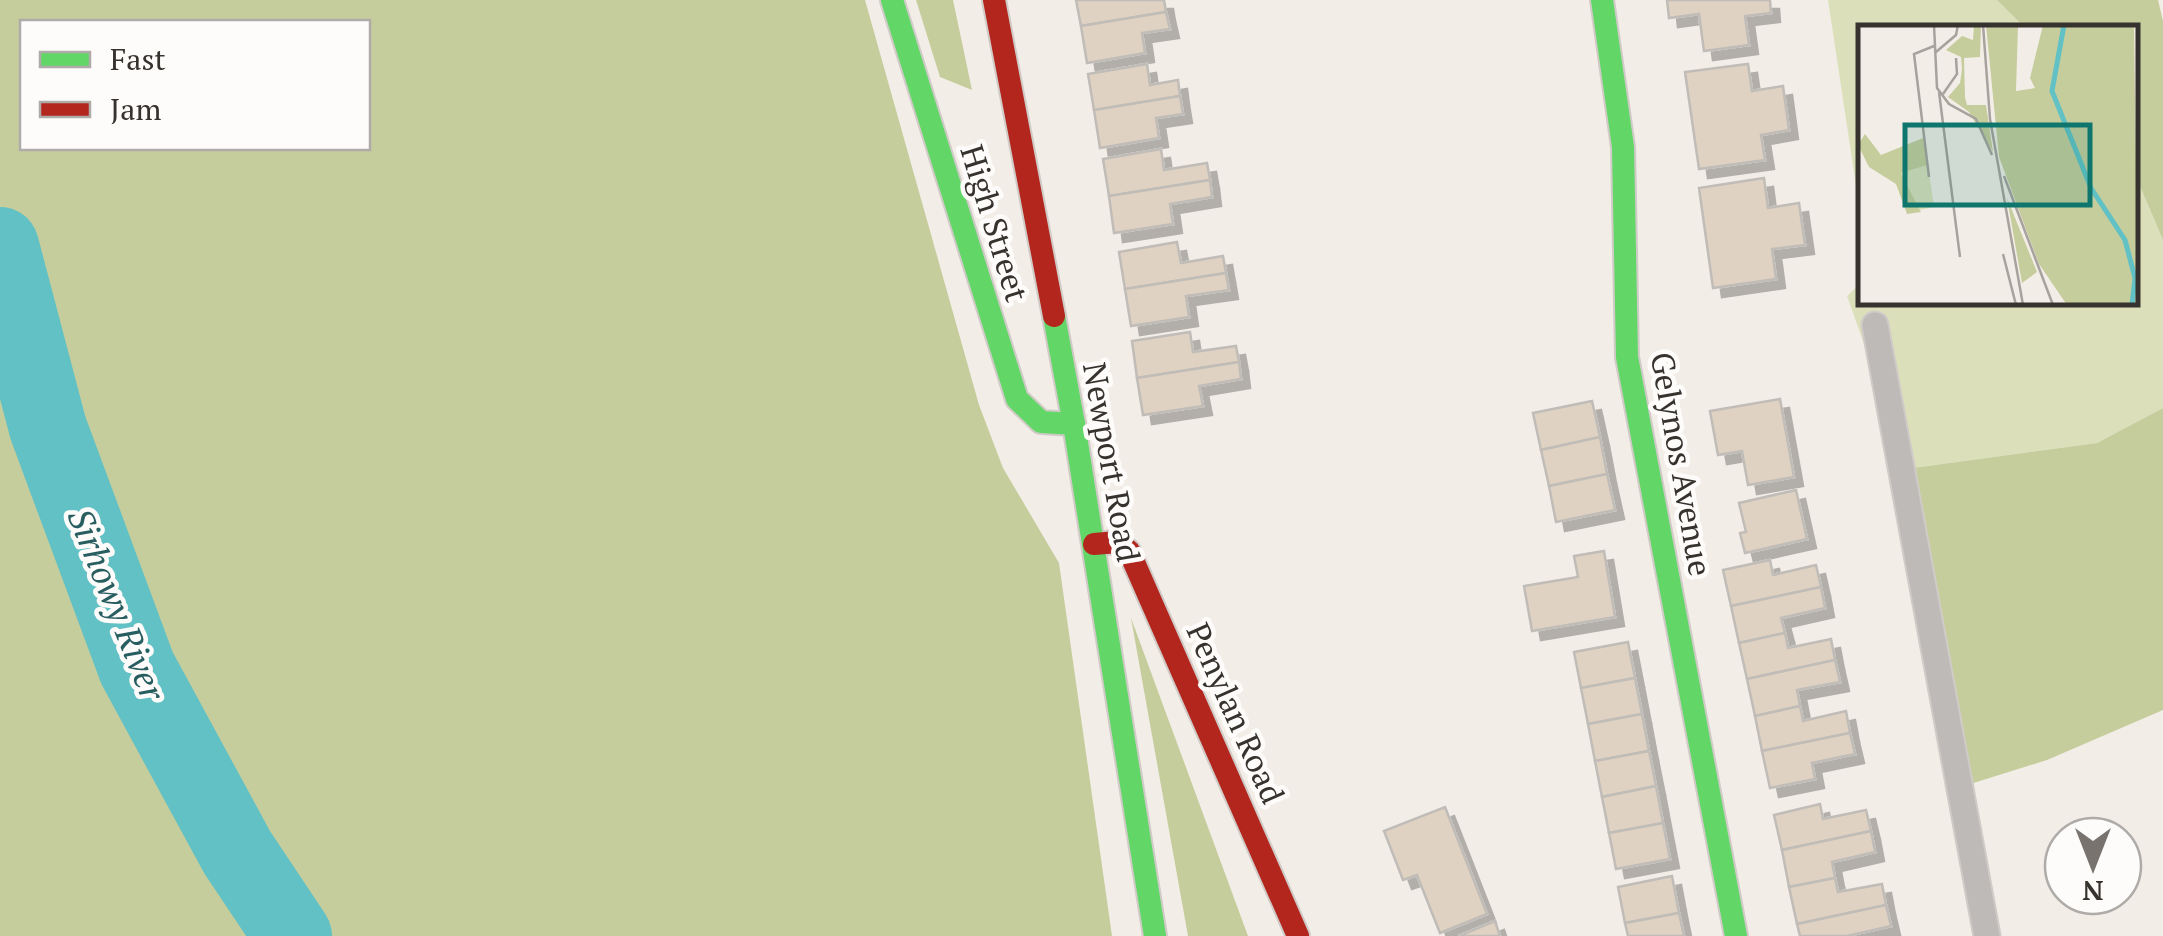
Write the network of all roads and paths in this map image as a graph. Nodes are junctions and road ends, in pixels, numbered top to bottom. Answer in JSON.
{"nodes":[{"id":1,"x":892,"y":0,"type":"edge"},
{"id":2,"x":994,"y":0,"type":"edge"},
{"id":3,"x":1602,"y":0,"type":"edge"},
{"id":4,"x":1875,"y":325,"type":"dead end"},
{"id":5,"x":1074,"y":424,"type":"junction"},
{"id":6,"x":1094,"y":544,"type":"junction"},
{"id":7,"x":1154,"y":936,"type":"edge"},
{"id":8,"x":1298,"y":936,"type":"edge"},
{"id":9,"x":1736,"y":936,"type":"edge"},
{"id":10,"x":1987,"y":936,"type":"edge"}],
"edges":[{"from":1,"to":5,"type":"street","name":"High Street"},
{"from":2,"to":5,"type":"street","name":"Newport Road"},
{"from":3,"to":9,"type":"street","name":"Gelynos Avenue"},
{"from":4,"to":10,"type":"lane"},
{"from":5,"to":6,"type":"street","name":"Newport Road"},
{"from":6,"to":7,"type":"street","name":"Newport Road"},
{"from":6,"to":8,"type":"street","name":"Penylan Road"}]}
